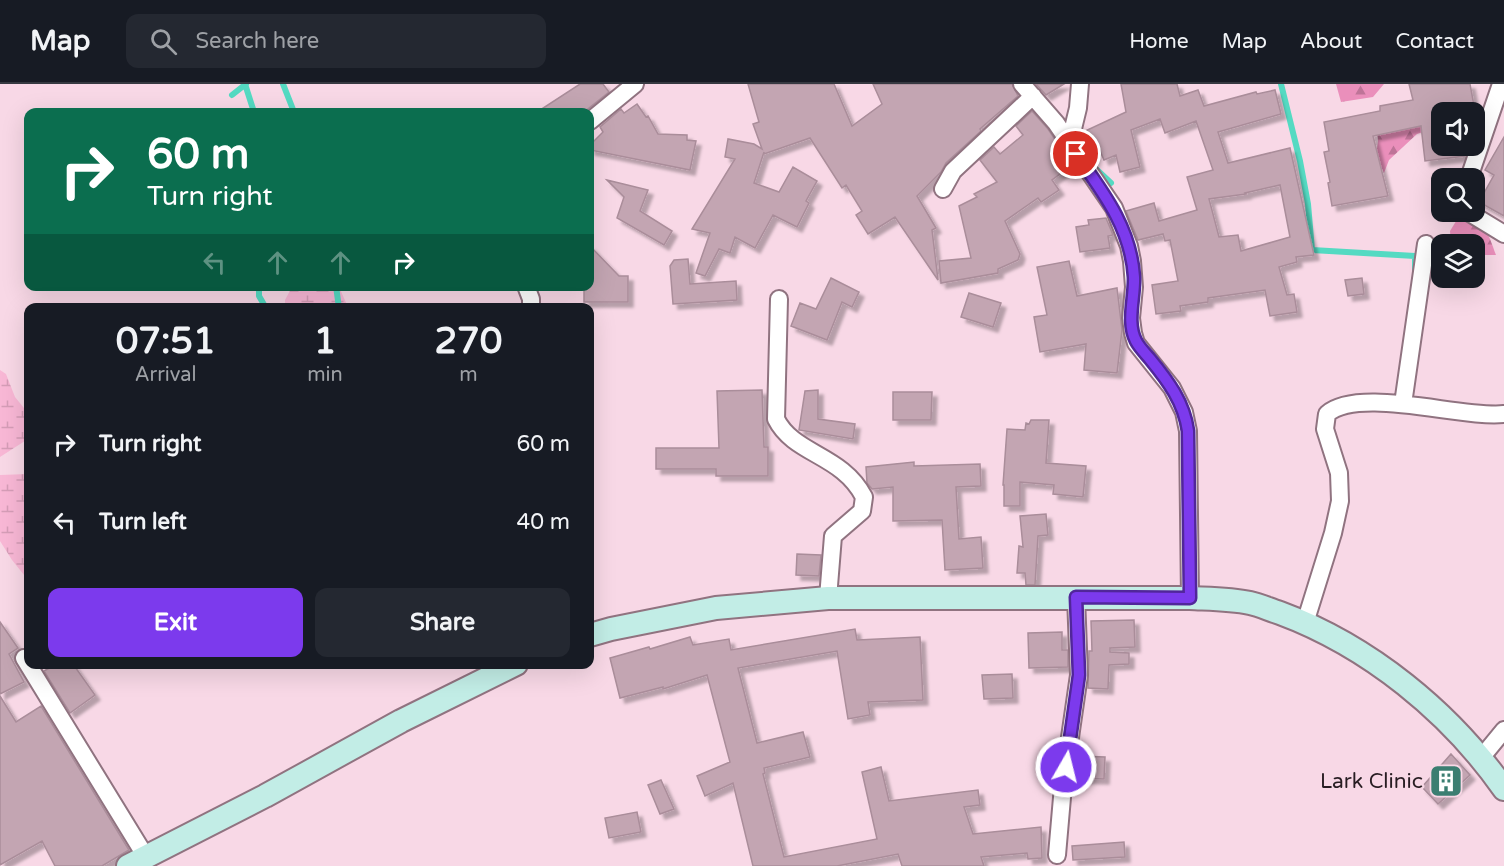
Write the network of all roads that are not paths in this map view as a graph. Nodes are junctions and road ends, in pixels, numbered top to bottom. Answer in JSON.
{"nodes":[{"id":1,"x":635,"y":84,"type":"edge"},
{"id":2,"x":1080,"y":84,"type":"edge"},
{"id":3,"x":1501,"y":84,"type":"edge"},
{"id":4,"x":1028,"y":90,"type":"edge"},
{"id":5,"x":594,"y":118,"type":"edge"},
{"id":6,"x":1070,"y":141,"type":"junction"},
{"id":7,"x":1472,"y":168,"type":"edge"},
{"id":8,"x":943,"y":189,"type":"dead end"},
{"id":9,"x":1484,"y":222,"type":"edge"},
{"id":10,"x":1504,"y":234,"type":"edge"},
{"id":11,"x":1426,"y":244,"type":"dead end"},
{"id":12,"x":779,"y":299,"type":"dead end"},
{"id":13,"x":1403,"y":404,"type":"junction"},
{"id":14,"x":1504,"y":414,"type":"edge"},
{"id":15,"x":1076,"y":597,"type":"junction"},
{"id":16,"x":828,"y":598,"type":"junction"},
{"id":17,"x":1190,"y":598,"type":"junction"},
{"id":18,"x":1305,"y":622,"type":"junction"},
{"id":19,"x":594,"y":634,"type":"edge"},
{"id":20,"x":30,"y":669,"type":"edge"},
{"id":21,"x":506,"y":669,"type":"edge"},
{"id":22,"x":1504,"y":730,"type":"edge"},
{"id":23,"x":1481,"y":758,"type":"junction"},
{"id":24,"x":1504,"y":789,"type":"edge"},
{"id":25,"x":1057,"y":855,"type":"dead end"},
{"id":26,"x":137,"y":861,"type":"edge"}],
"edges":[{"from":1,"to":5,"type":"street"},
{"from":2,"to":6,"type":"street"},
{"from":3,"to":7,"type":"street"},
{"from":4,"to":6,"type":"street"},
{"from":4,"to":8,"type":"street"},
{"from":6,"to":17,"type":"street"},
{"from":9,"to":10,"type":"street"},
{"from":11,"to":13,"type":"street"},
{"from":12,"to":16,"type":"street"},
{"from":13,"to":14,"type":"street"},
{"from":13,"to":18,"type":"street"},
{"from":15,"to":16,"type":"street"},
{"from":15,"to":17,"type":"street"},
{"from":15,"to":25,"type":"street"},
{"from":16,"to":19,"type":"street"},
{"from":17,"to":18,"type":"street"},
{"from":18,"to":23,"type":"street"},
{"from":20,"to":26,"type":"street"},
{"from":21,"to":26,"type":"street"},
{"from":22,"to":23,"type":"street"},
{"from":23,"to":24,"type":"street"}]}
